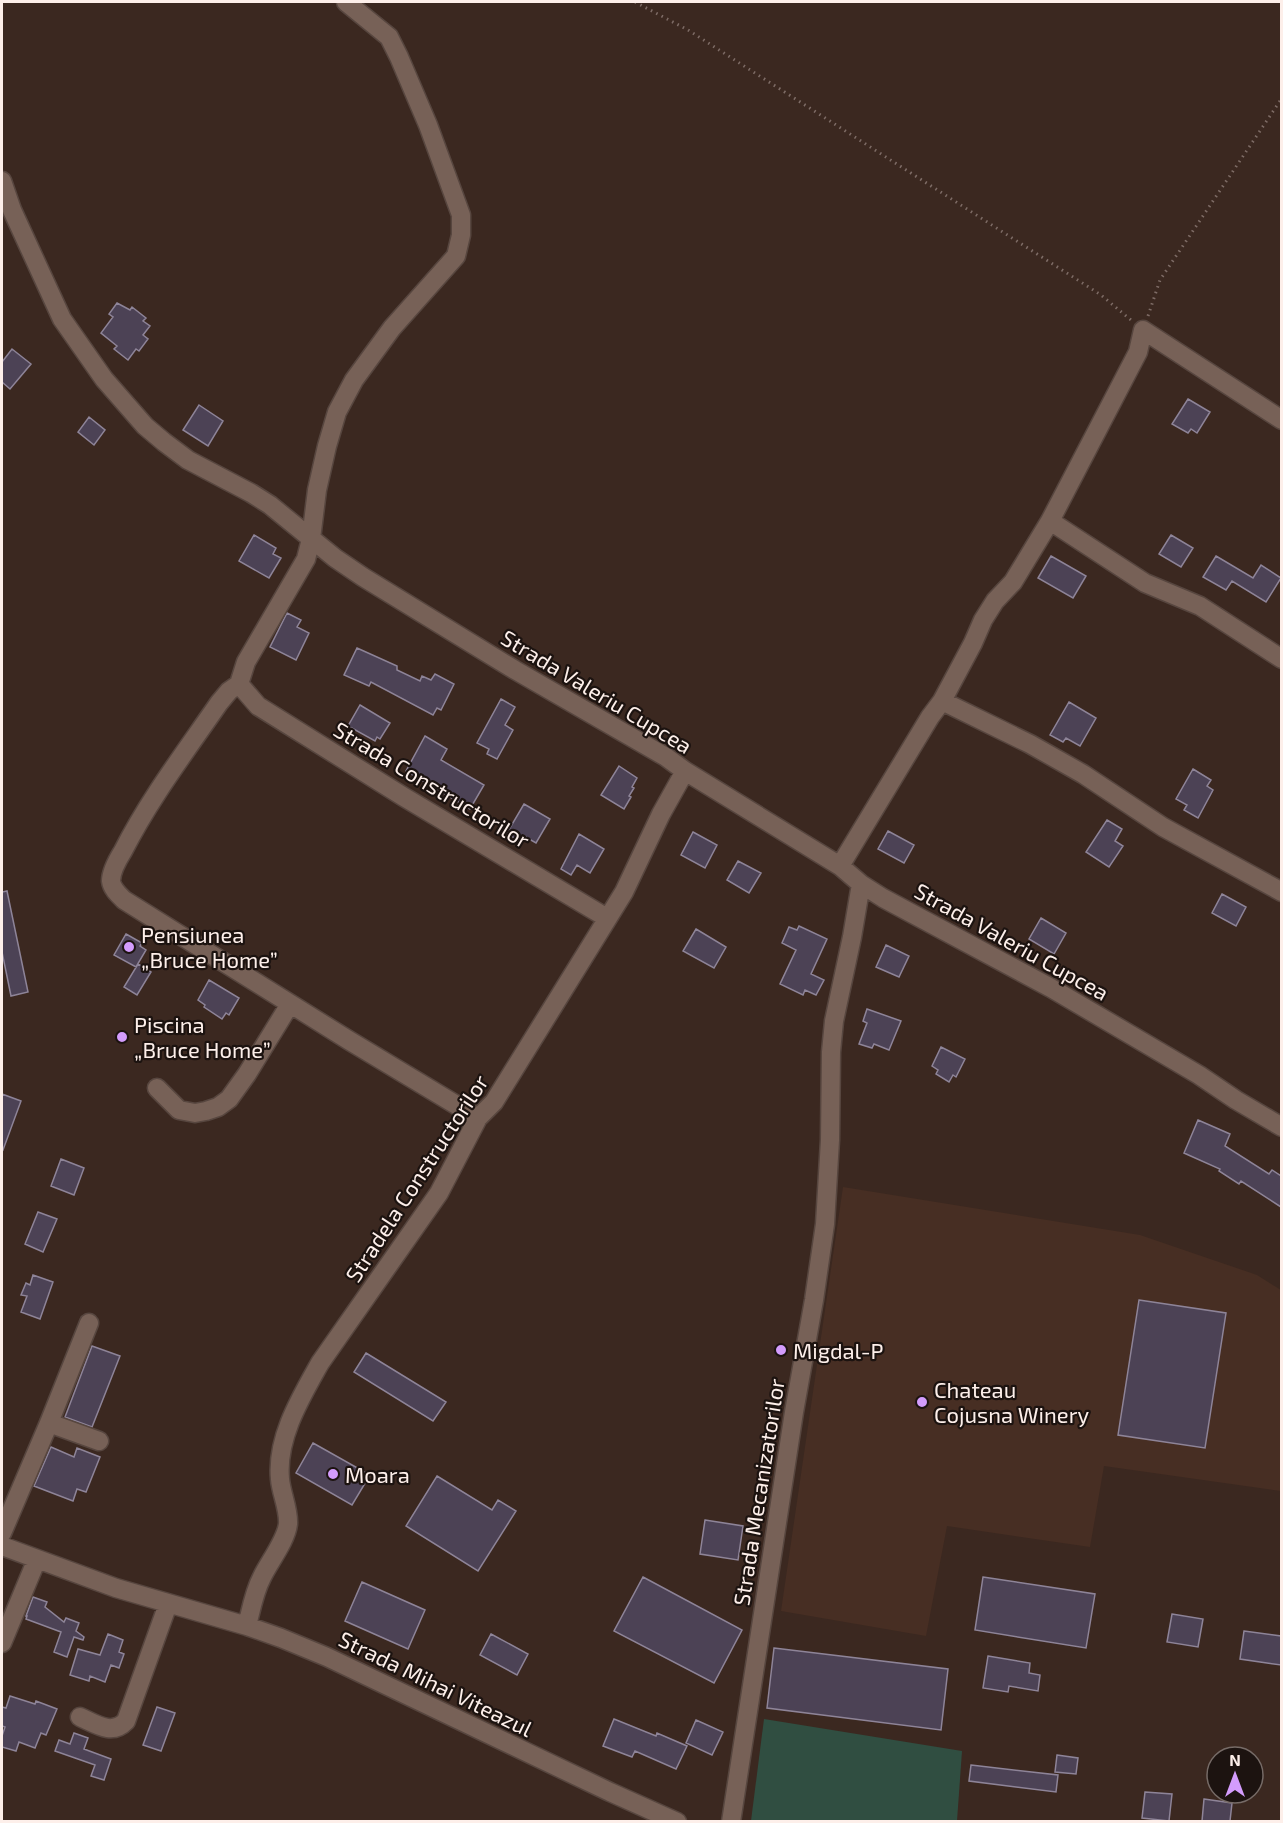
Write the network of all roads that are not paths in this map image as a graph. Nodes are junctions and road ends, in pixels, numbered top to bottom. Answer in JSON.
{"nodes":[{"id":1,"x":346,"y":2,"type":"edge"},
{"id":2,"x":2,"y":181,"type":"edge"},
{"id":3,"x":1281,"y":420,"type":"edge"},
{"id":4,"x":1050,"y":521,"type":"junction"},
{"id":5,"x":311,"y":539,"type":"junction"},
{"id":6,"x":1281,"y":659,"type":"edge"},
{"id":7,"x":239,"y":684,"type":"junction"},
{"id":8,"x":942,"y":701,"type":"junction"},
{"id":9,"x":685,"y":771,"type":"junction"},
{"id":10,"x":840,"y":866,"type":"junction"},
{"id":11,"x":861,"y":884,"type":"junction"},
{"id":12,"x":1281,"y":892,"type":"edge"},
{"id":13,"x":607,"y":918,"type":"junction"},
{"id":14,"x":290,"y":1004,"type":"junction"},
{"id":15,"x":157,"y":1088,"type":"dead end"},
{"id":16,"x":478,"y":1118,"type":"junction"},
{"id":17,"x":1281,"y":1127,"type":"edge"},
{"id":18,"x":89,"y":1323,"type":"dead end"},
{"id":19,"x":49,"y":1423,"type":"junction"},
{"id":20,"x":99,"y":1441,"type":"dead end"},
{"id":21,"x":2,"y":1533,"type":"edge"},
{"id":22,"x":2,"y":1546,"type":"edge"},
{"id":23,"x":37,"y":1559,"type":"junction"},
{"id":24,"x":168,"y":1604,"type":"junction"},
{"id":25,"x":247,"y":1626,"type":"junction"},
{"id":26,"x":2,"y":1643,"type":"edge"},
{"id":27,"x":80,"y":1717,"type":"dead end"},
{"id":28,"x":677,"y":1821,"type":"edge"},
{"id":29,"x":731,"y":1821,"type":"edge"}],
"edges":[{"from":1,"to":5,"type":"street"},
{"from":2,"to":5,"type":"street","name":"Strada Valeriu Cupcea"},
{"from":3,"to":4,"type":"street"},
{"from":4,"to":6,"type":"street"},
{"from":4,"to":8,"type":"street"},
{"from":5,"to":7,"type":"street"},
{"from":5,"to":9,"type":"street","name":"Strada Valeriu Cupcea"},
{"from":7,"to":13,"type":"street","name":"Strada Constructorilor"},
{"from":7,"to":14,"type":"street"},
{"from":8,"to":10,"type":"street"},
{"from":8,"to":12,"type":"street"},
{"from":9,"to":10,"type":"street","name":"Strada Valeriu Cupcea"},
{"from":9,"to":13,"type":"street","name":"Stradela Constructorilor"},
{"from":10,"to":11,"type":"street","name":"Strada Valeriu Cupcea"},
{"from":11,"to":17,"type":"street","name":"Strada Valeriu Cupcea"},
{"from":11,"to":29,"type":"street","name":"Strada Mecanizatorilor"},
{"from":13,"to":16,"type":"street","name":"Stradela Constructorilor"},
{"from":14,"to":15,"type":"street"},
{"from":14,"to":16,"type":"street"},
{"from":16,"to":25,"type":"street","name":"Stradela Constructorilor"},
{"from":18,"to":19,"type":"street"},
{"from":19,"to":20,"type":"street"},
{"from":19,"to":21,"type":"street"},
{"from":22,"to":23,"type":"street","name":"Strada Mihai Viteazul"},
{"from":23,"to":24,"type":"street","name":"Strada Mihai Viteazul"},
{"from":23,"to":26,"type":"street"},
{"from":24,"to":25,"type":"street","name":"Strada Mihai Viteazul"},
{"from":24,"to":27,"type":"street"},
{"from":25,"to":28,"type":"street","name":"Strada Mihai Viteazul"}]}
